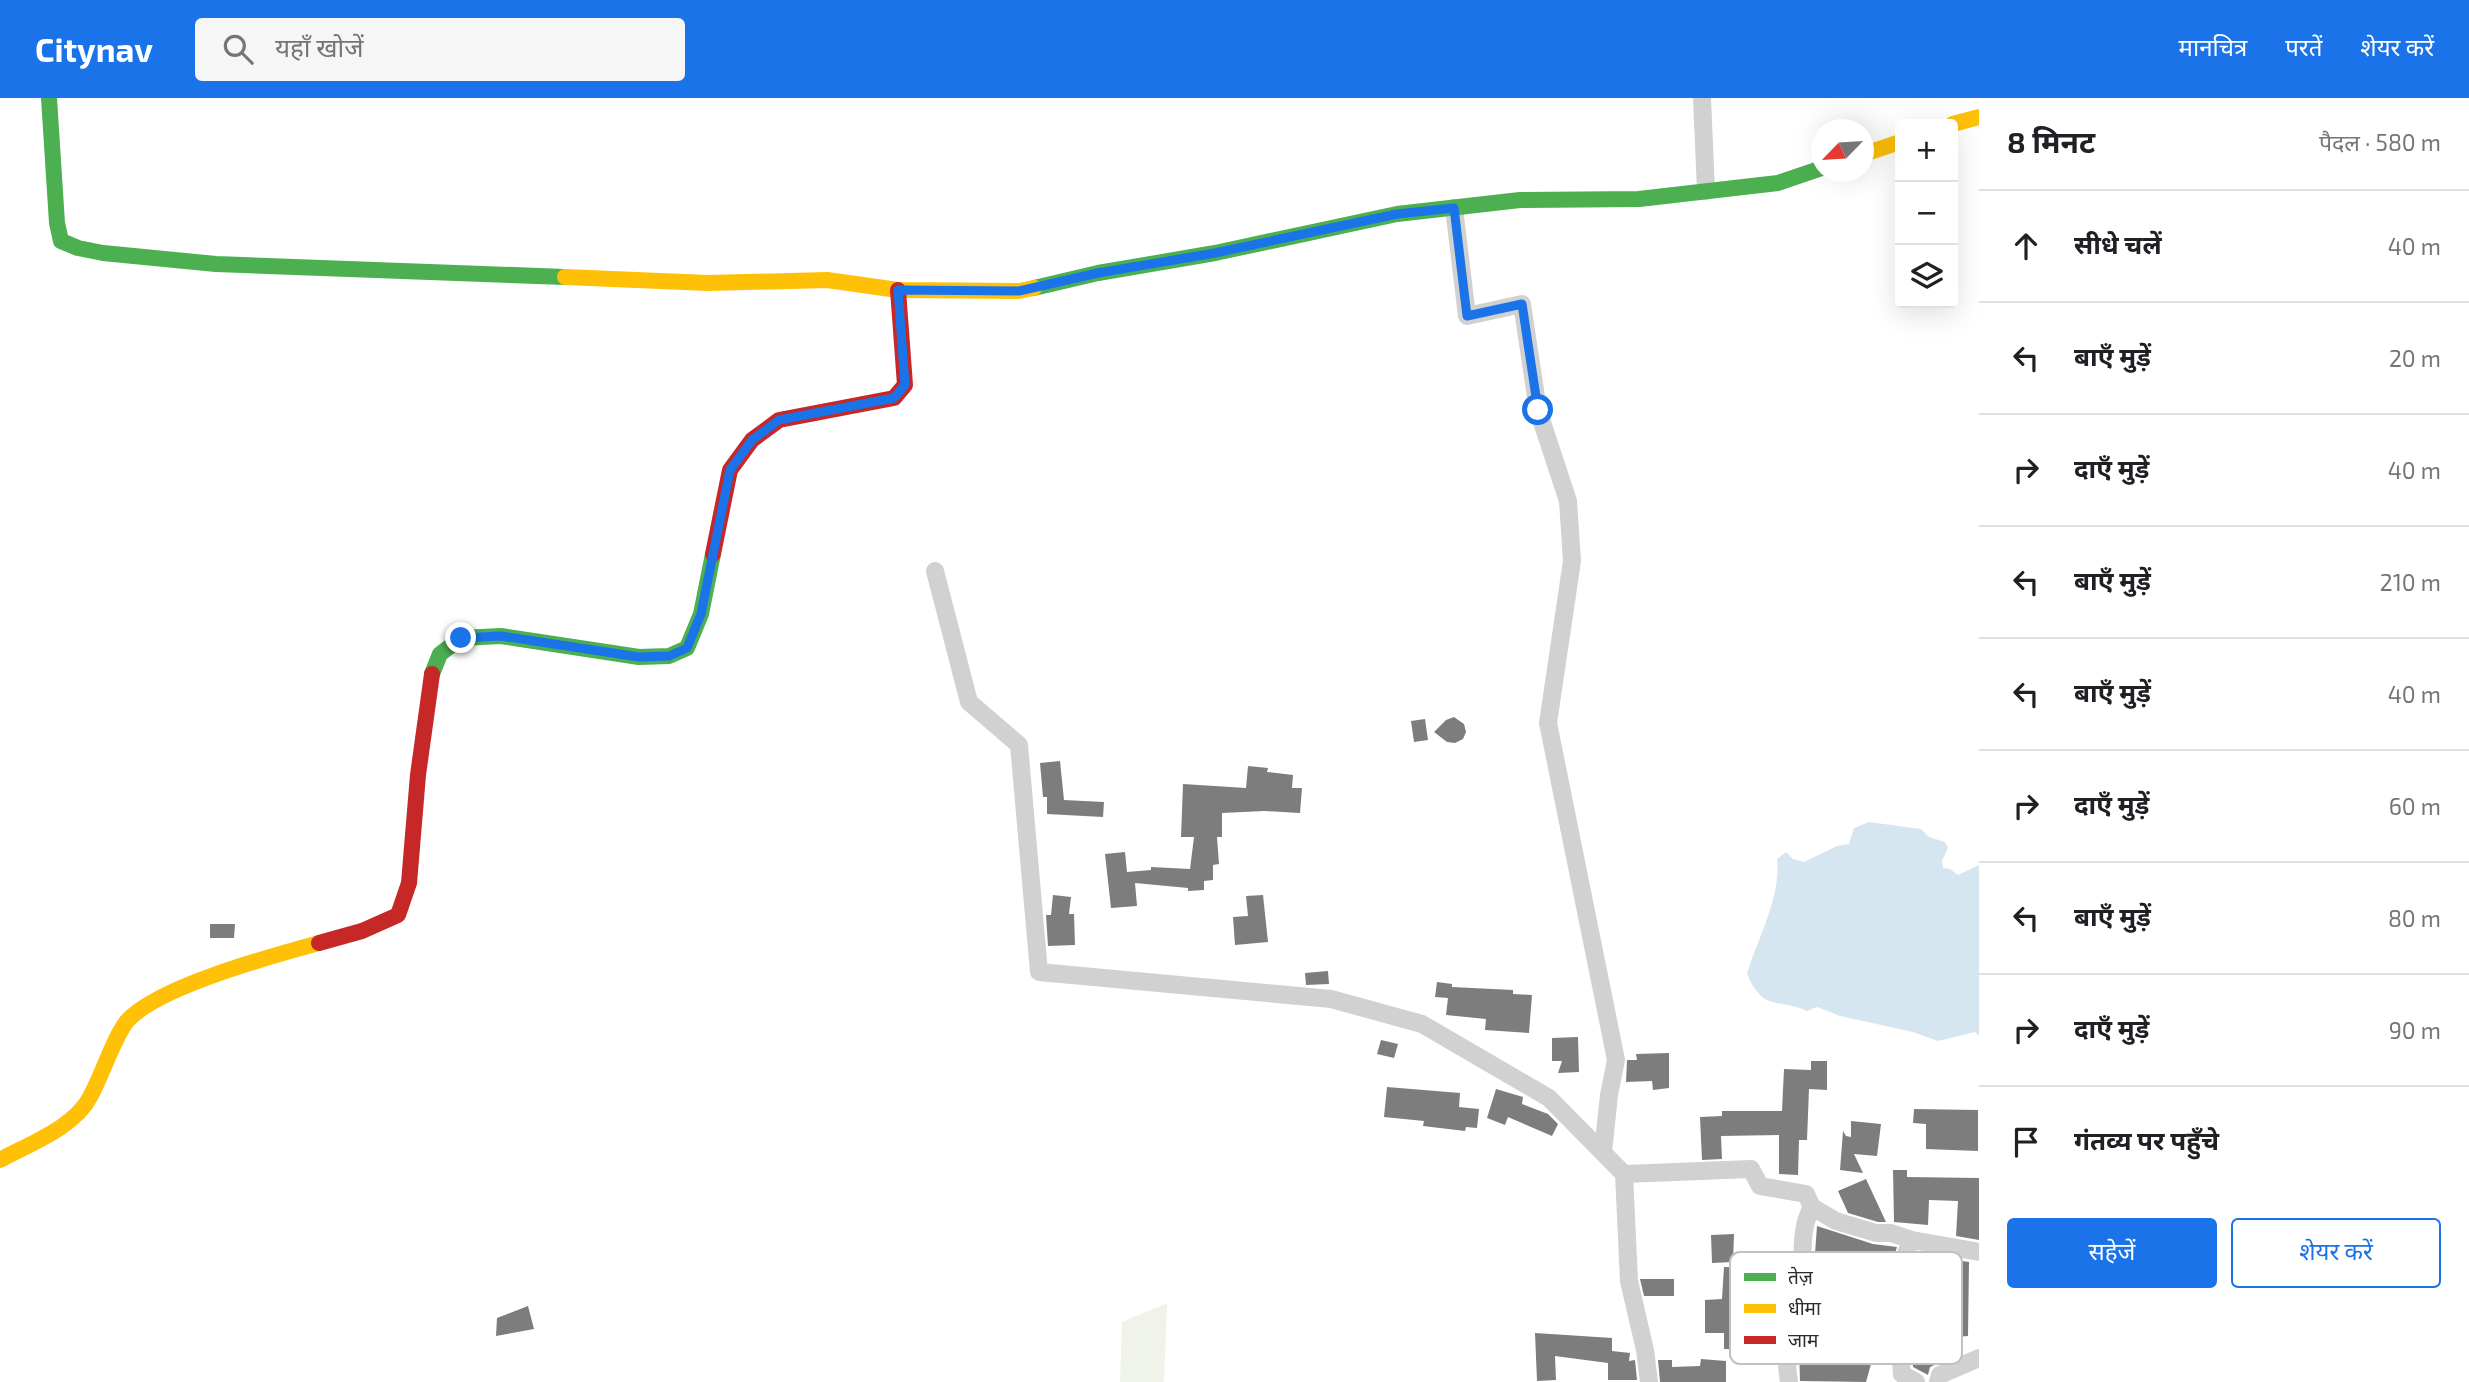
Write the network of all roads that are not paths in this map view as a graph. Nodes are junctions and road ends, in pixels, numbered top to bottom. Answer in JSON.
{"nodes":[{"id":1,"x":49,"y":98,"type":"edge"},
{"id":2,"x":1702,"y":98,"type":"edge"},
{"id":3,"x":1979,"y":117,"type":"edge"},
{"id":4,"x":1958,"y":123,"type":"edge"},
{"id":5,"x":1895,"y":144,"type":"edge"},
{"id":6,"x":1874,"y":151,"type":"edge"},
{"id":7,"x":1811,"y":172,"type":"edge"},
{"id":8,"x":1706,"y":191,"type":"junction"},
{"id":9,"x":1454,"y":208,"type":"junction"},
{"id":10,"x":898,"y":290,"type":"junction"},
{"id":11,"x":935,"y":571,"type":"dead end"},
{"id":12,"x":1603,"y":1152,"type":"junction"},
{"id":13,"x":0,"y":1160,"type":"edge"},
{"id":14,"x":1625,"y":1174,"type":"junction"},
{"id":15,"x":1812,"y":1207,"type":"junction"},
{"id":16,"x":1912,"y":1240,"type":"junction"},
{"id":17,"x":1804,"y":1252,"type":"edge"},
{"id":18,"x":1904,"y":1252,"type":"edge"},
{"id":19,"x":1979,"y":1252,"type":"edge"},
{"id":20,"x":1979,"y":1358,"type":"edge"},
{"id":21,"x":1787,"y":1364,"type":"edge"},
{"id":22,"x":1901,"y":1364,"type":"edge"},
{"id":23,"x":1649,"y":1382,"type":"edge"},
{"id":24,"x":1789,"y":1382,"type":"edge"},
{"id":25,"x":1916,"y":1382,"type":"edge"},
{"id":26,"x":1938,"y":1382,"type":"edge"}],
"edges":[{"from":1,"to":10,"type":"street"},
{"from":2,"to":8,"type":"street"},
{"from":3,"to":4,"type":"street"},
{"from":5,"to":6,"type":"street"},
{"from":7,"to":8,"type":"street"},
{"from":8,"to":9,"type":"street"},
{"from":9,"to":10,"type":"street"},
{"from":9,"to":12,"type":"street"},
{"from":10,"to":13,"type":"street"},
{"from":11,"to":12,"type":"street"},
{"from":12,"to":14,"type":"street"},
{"from":14,"to":15,"type":"street"},
{"from":14,"to":23,"type":"street"},
{"from":15,"to":16,"type":"street"},
{"from":15,"to":17,"type":"street"},
{"from":16,"to":18,"type":"street"},
{"from":16,"to":19,"type":"street"},
{"from":20,"to":26,"type":"street"},
{"from":21,"to":24,"type":"street"},
{"from":22,"to":25,"type":"street"}]}
